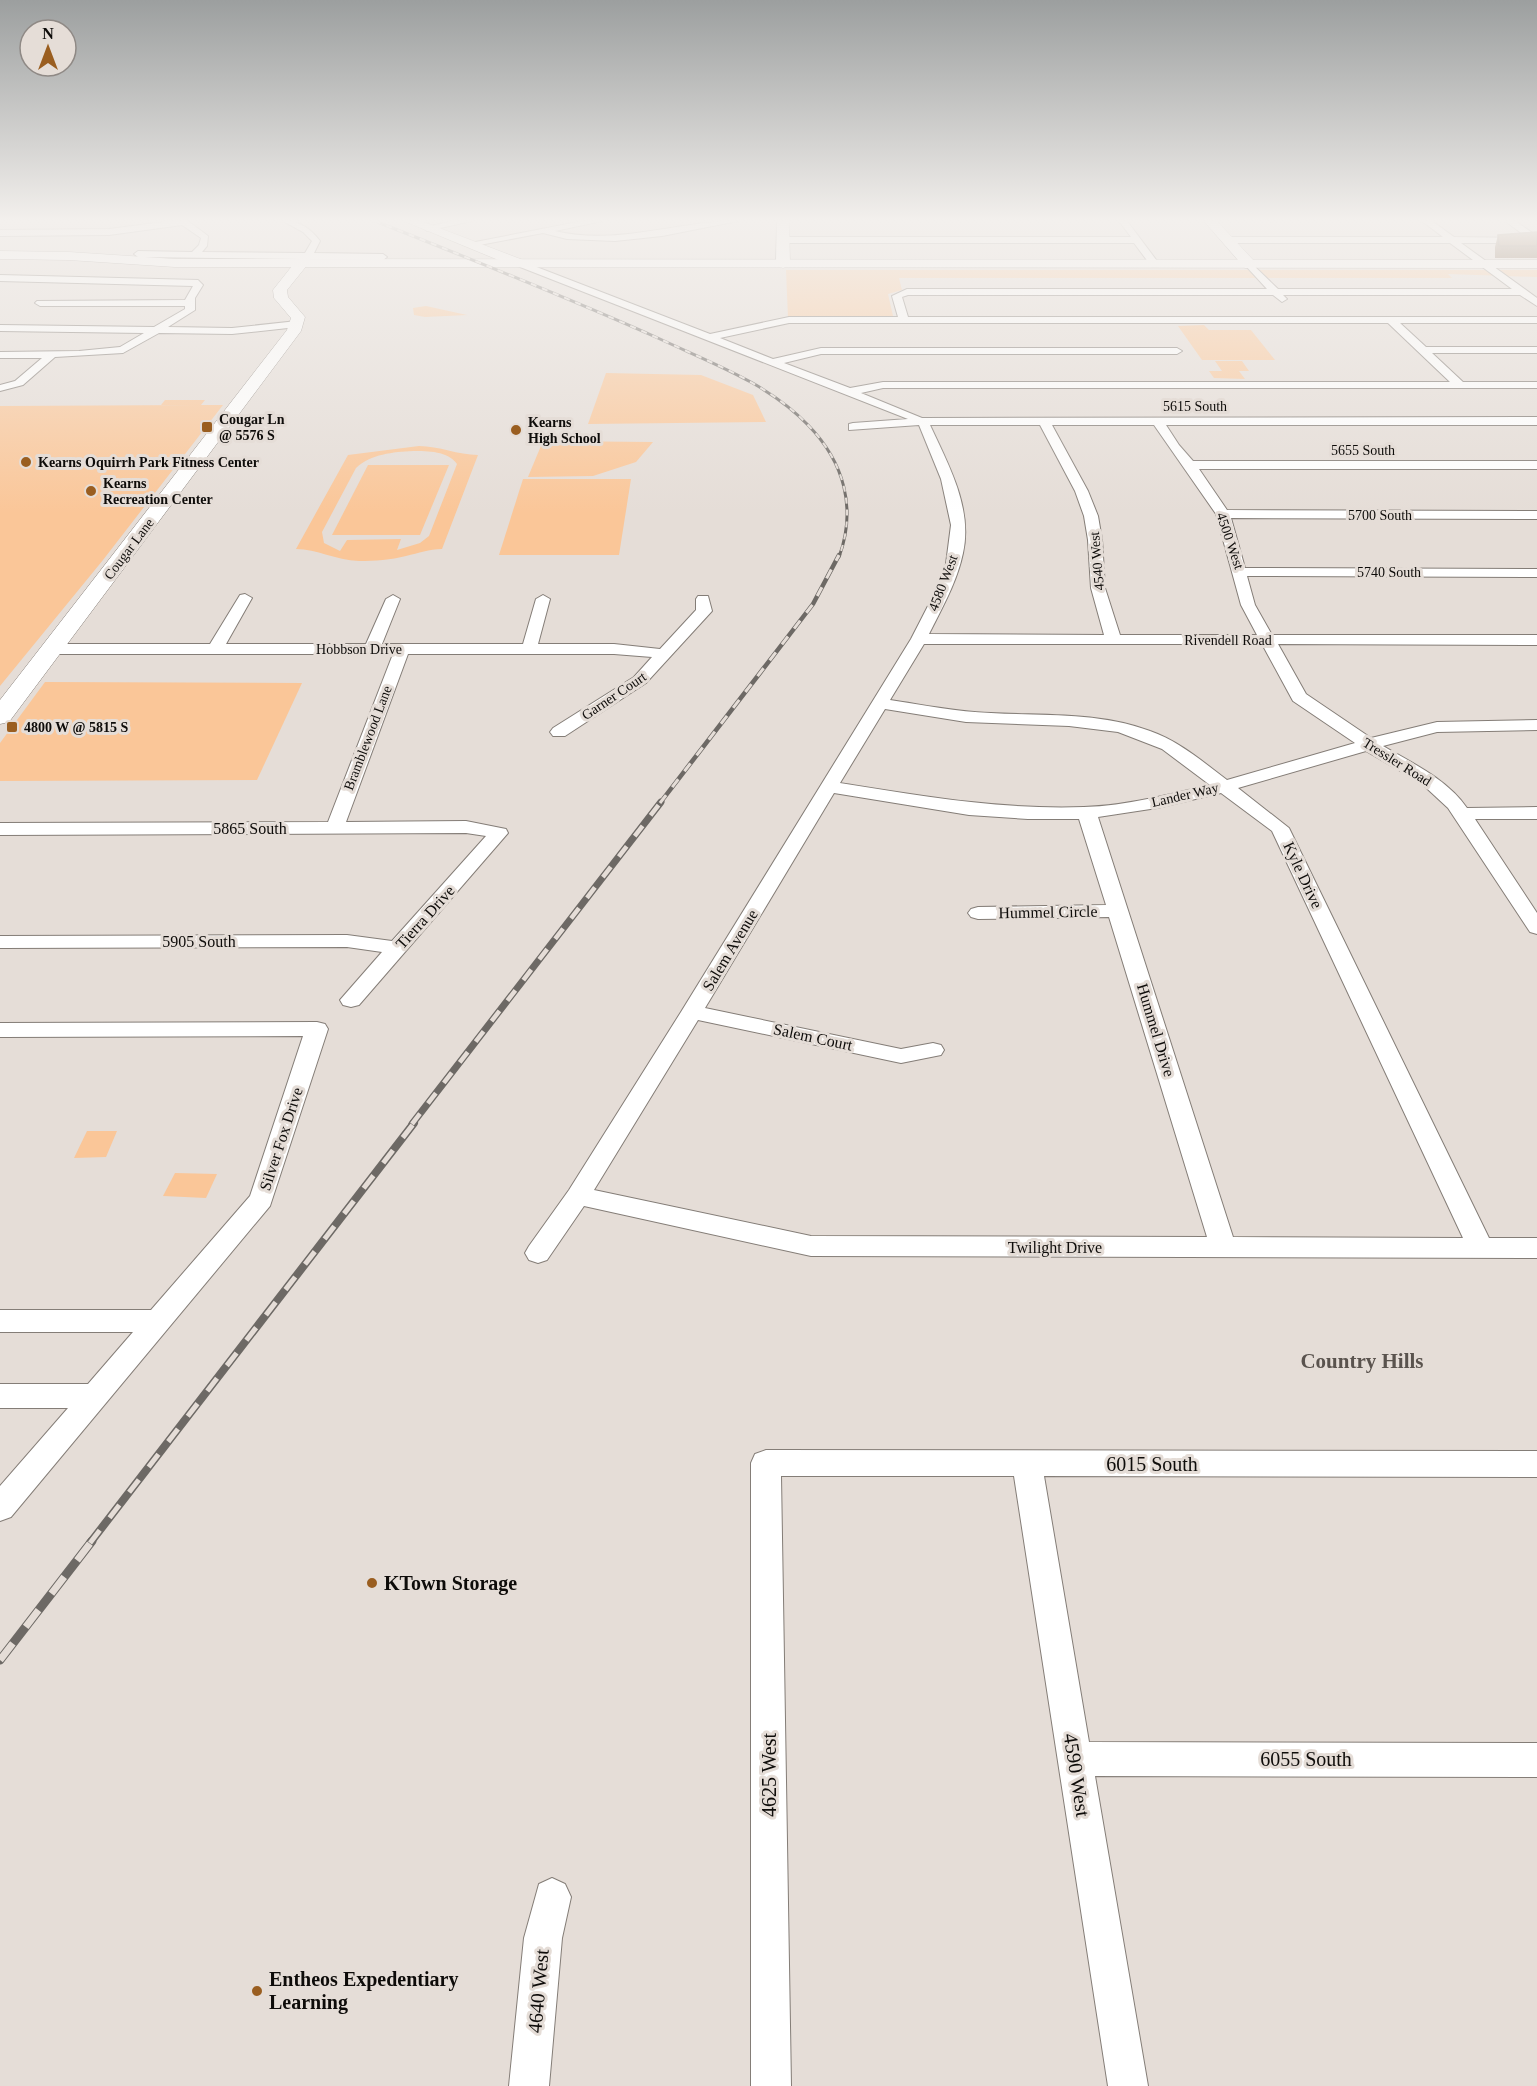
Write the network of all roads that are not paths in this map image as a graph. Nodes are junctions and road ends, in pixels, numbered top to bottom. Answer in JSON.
{"nodes":[{"id":1,"x":176,"y":318,"type":"edge"},
{"id":2,"x":298,"y":318,"type":"edge"},
{"id":3,"x":662,"y":318,"type":"edge"},
{"id":4,"x":904,"y":320,"type":"joint"},
{"id":5,"x":1156,"y":320,"type":"junction"},
{"id":6,"x":1303,"y":320,"type":"joint"},
{"id":7,"x":1391,"y":320,"type":"junction"},
{"id":8,"x":1537,"y":320,"type":"edge"},
{"id":9,"x":297,"y":324,"type":"junction"},
{"id":10,"x":0,"y":328,"type":"edge"},
{"id":11,"x":157,"y":329,"type":"junction"},
{"id":12,"x":710,"y":337,"type":"junction"},
{"id":13,"x":1424,"y":350,"type":"junction"},
{"id":14,"x":1537,"y":350,"type":"edge"},
{"id":15,"x":53,"y":354,"type":"junction"},
{"id":16,"x":0,"y":355,"type":"edge"},
{"id":17,"x":1184,"y":360,"type":"junction"},
{"id":18,"x":773,"y":362,"type":"junction"},
{"id":19,"x":1200,"y":384,"type":"junction"},
{"id":20,"x":1335,"y":384,"type":"junction"},
{"id":21,"x":1460,"y":385,"type":"junction"},
{"id":22,"x":1537,"y":385,"type":"edge"},
{"id":23,"x":0,"y":388,"type":"edge"},
{"id":24,"x":848,"y":392,"type":"junction"},
{"id":25,"x":1044,"y":420,"type":"junction"},
{"id":26,"x":1366,"y":420,"type":"junction"},
{"id":27,"x":923,"y":421,"type":"junction"},
{"id":28,"x":1158,"y":421,"type":"junction"},
{"id":29,"x":1537,"y":421,"type":"edge"},
{"id":30,"x":853,"y":427,"type":"dead end"},
{"id":31,"x":1190,"y":465,"type":"junction"},
{"id":32,"x":1537,"y":465,"type":"edge"},
{"id":33,"x":1223,"y":514,"type":"junction"},
{"id":34,"x":1537,"y":515,"type":"edge"},
{"id":35,"x":1240,"y":572,"type":"junction"},
{"id":36,"x":1537,"y":573,"type":"edge"},
{"id":37,"x":245,"y":598,"type":"dead end"},
{"id":38,"x":393,"y":599,"type":"dead end"},
{"id":39,"x":543,"y":599,"type":"dead end"},
{"id":40,"x":703,"y":599,"type":"dead end"},
{"id":41,"x":919,"y":639,"type":"junction"},
{"id":42,"x":1114,"y":639,"type":"junction"},
{"id":43,"x":1267,"y":640,"type":"junction"},
{"id":44,"x":1537,"y":640,"type":"edge"},
{"id":45,"x":52,"y":649,"type":"junction"},
{"id":46,"x":215,"y":649,"type":"junction"},
{"id":47,"x":372,"y":649,"type":"junction"},
{"id":48,"x":529,"y":649,"type":"junction"},
{"id":49,"x":402,"y":650,"type":"junction"},
{"id":50,"x":666,"y":654,"type":"junction"},
{"id":51,"x":880,"y":703,"type":"junction"},
{"id":52,"x":0,"y":717,"type":"edge"},
{"id":53,"x":1537,"y":725,"type":"edge"},
{"id":54,"x":559,"y":732,"type":"dead end"},
{"id":55,"x":1368,"y":745,"type":"junction"},
{"id":56,"x":828,"y":787,"type":"junction"},
{"id":57,"x":1223,"y":787,"type":"junction"},
{"id":58,"x":1087,"y":813,"type":"junction"},
{"id":59,"x":1537,"y":813,"type":"edge"},
{"id":60,"x":1464,"y":814,"type":"junction"},
{"id":61,"x":334,"y":827,"type":"junction"},
{"id":62,"x":0,"y":829,"type":"edge"},
{"id":63,"x":499,"y":833,"type":"joint"},
{"id":64,"x":1119,"y":911,"type":"junction"},
{"id":65,"x":978,"y":913,"type":"dead end"},
{"id":66,"x":1537,"y":927,"type":"edge"},
{"id":67,"x":0,"y":942,"type":"edge"},
{"id":68,"x":397,"y":948,"type":"junction"},
{"id":69,"x":351,"y":1000,"type":"dead end"},
{"id":70,"x":692,"y":1012,"type":"junction"},
{"id":71,"x":0,"y":1030,"type":"edge"},
{"id":72,"x":933,"y":1050,"type":"dead end"},
{"id":73,"x":578,"y":1196,"type":"junction"},
{"id":74,"x":1223,"y":1248,"type":"junction"},
{"id":75,"x":1480,"y":1248,"type":"junction"},
{"id":76,"x":1537,"y":1248,"type":"edge"},
{"id":77,"x":538,"y":1253,"type":"dead end"},
{"id":78,"x":0,"y":1321,"type":"edge"},
{"id":79,"x":160,"y":1321,"type":"junction"},
{"id":80,"x":0,"y":1396,"type":"edge"},
{"id":81,"x":93,"y":1396,"type":"junction"},
{"id":82,"x":766,"y":1463,"type":"joint"},
{"id":83,"x":1027,"y":1464,"type":"junction"},
{"id":84,"x":1537,"y":1464,"type":"edge"},
{"id":85,"x":0,"y":1508,"type":"edge"},
{"id":86,"x":1074,"y":1759,"type":"junction"},
{"id":87,"x":1537,"y":1760,"type":"edge"},
{"id":88,"x":552,"y":1897,"type":"dead end"},
{"id":89,"x":529,"y":2086,"type":"edge"},
{"id":90,"x":771,"y":2086,"type":"edge"},
{"id":91,"x":1128,"y":2086,"type":"edge"}],
"edges":[{"from":1,"to":11,"type":"street"},
{"from":2,"to":9,"type":"main road"},
{"from":3,"to":12,"type":"street"},
{"from":4,"to":5,"type":"street"},
{"from":4,"to":12,"type":"street"},
{"from":5,"to":6,"type":"street"},
{"from":5,"to":17,"type":"street"},
{"from":6,"to":7,"type":"street"},
{"from":7,"to":8,"type":"street"},
{"from":7,"to":13,"type":"street"},
{"from":9,"to":11,"type":"street"},
{"from":9,"to":45,"type":"main road","name":"Cougar Lane"},
{"from":10,"to":11,"type":"street"},
{"from":11,"to":15,"type":"street"},
{"from":12,"to":18,"type":"street"},
{"from":13,"to":14,"type":"street"},
{"from":13,"to":21,"type":"street"},
{"from":15,"to":16,"type":"street"},
{"from":15,"to":23,"type":"street"},
{"from":17,"to":18,"type":"street"},
{"from":17,"to":19,"type":"street"},
{"from":18,"to":24,"type":"street"},
{"from":19,"to":20,"type":"street"},
{"from":19,"to":24,"type":"street"},
{"from":20,"to":21,"type":"street"},
{"from":20,"to":26,"type":"street"},
{"from":21,"to":22,"type":"street"},
{"from":24,"to":27,"type":"street"},
{"from":25,"to":27,"type":"street","name":"5615 South"},
{"from":25,"to":28,"type":"street","name":"5615 South"},
{"from":25,"to":42,"type":"street","name":"4540 West"},
{"from":26,"to":28,"type":"street","name":"5615 South"},
{"from":26,"to":29,"type":"street","name":"5615 South"},
{"from":27,"to":30,"type":"street","name":"5615 South"},
{"from":27,"to":41,"type":"street","name":"4580 West"},
{"from":28,"to":31,"type":"street","name":"4500 West"},
{"from":31,"to":32,"type":"street","name":"5655 South"},
{"from":31,"to":33,"type":"street","name":"4500 West"},
{"from":33,"to":34,"type":"street","name":"5700 South"},
{"from":33,"to":35,"type":"street","name":"4500 West"},
{"from":35,"to":36,"type":"street","name":"5740 South"},
{"from":35,"to":43,"type":"street","name":"4500 West"},
{"from":37,"to":46,"type":"street"},
{"from":38,"to":47,"type":"street"},
{"from":39,"to":48,"type":"street"},
{"from":40,"to":50,"type":"street","name":"Garner Court"},
{"from":41,"to":42,"type":"street","name":"Rivendell Road"},
{"from":41,"to":51,"type":"street","name":"4580 West"},
{"from":42,"to":43,"type":"street","name":"Rivendell Road"},
{"from":43,"to":44,"type":"street","name":"Rivendell Road"},
{"from":43,"to":55,"type":"street","name":"Tressler Road"},
{"from":45,"to":46,"type":"street","name":"Hobbson Drive"},
{"from":45,"to":52,"type":"main road","name":"Cougar Lane"},
{"from":46,"to":47,"type":"street","name":"Hobbson Drive"},
{"from":47,"to":49,"type":"street","name":"Hobbson Drive"},
{"from":48,"to":49,"type":"street","name":"Hobbson Drive"},
{"from":48,"to":50,"type":"street","name":"Hobbson Drive"},
{"from":49,"to":61,"type":"street","name":"Bramblewood Lane"},
{"from":50,"to":54,"type":"street","name":"Garner Court"},
{"from":51,"to":56,"type":"street","name":"Salem Avenue"},
{"from":51,"to":57,"type":"street","name":"Kyle Drive"},
{"from":53,"to":55,"type":"street","name":"Lander Way"},
{"from":55,"to":57,"type":"street","name":"Lander Way"},
{"from":55,"to":60,"type":"street","name":"Tressler Road"},
{"from":56,"to":58,"type":"street","name":"Lander Way"},
{"from":56,"to":70,"type":"street","name":"Salem Avenue"},
{"from":57,"to":58,"type":"street","name":"Lander Way"},
{"from":57,"to":75,"type":"street","name":"Kyle Drive"},
{"from":58,"to":64,"type":"street","name":"Hummel Drive"},
{"from":59,"to":60,"type":"street"},
{"from":60,"to":66,"type":"street","name":"Tressler Road"},
{"from":61,"to":62,"type":"street","name":"5865 South"},
{"from":61,"to":63,"type":"street","name":"5865 South"},
{"from":63,"to":68,"type":"street","name":"Tierra Drive"},
{"from":64,"to":65,"type":"street","name":"Hummel Circle"},
{"from":64,"to":74,"type":"street","name":"Hummel Drive"},
{"from":67,"to":68,"type":"street","name":"5905 South"},
{"from":68,"to":69,"type":"street","name":"Tierra Drive"},
{"from":70,"to":72,"type":"street","name":"Salem Court"},
{"from":70,"to":73,"type":"street","name":"Salem Avenue"},
{"from":71,"to":79,"type":"street","name":"Silver Fox Drive"},
{"from":73,"to":74,"type":"street","name":"Twilight Drive"},
{"from":73,"to":77,"type":"street","name":"Salem Avenue"},
{"from":74,"to":75,"type":"street","name":"Twilight Drive"},
{"from":75,"to":76,"type":"street","name":"Twilight Drive"},
{"from":78,"to":79,"type":"street"},
{"from":79,"to":81,"type":"street","name":"Silver Fox Drive"},
{"from":80,"to":81,"type":"street"},
{"from":81,"to":85,"type":"street","name":"Silver Fox Drive"},
{"from":82,"to":83,"type":"street","name":"6015 South"},
{"from":82,"to":90,"type":"street","name":"4625 West"},
{"from":83,"to":84,"type":"street","name":"6015 South"},
{"from":83,"to":86,"type":"street","name":"4590 West"},
{"from":86,"to":87,"type":"street","name":"6055 South"},
{"from":86,"to":91,"type":"street","name":"4590 West"},
{"from":88,"to":89,"type":"street","name":"4640 West"}]}
